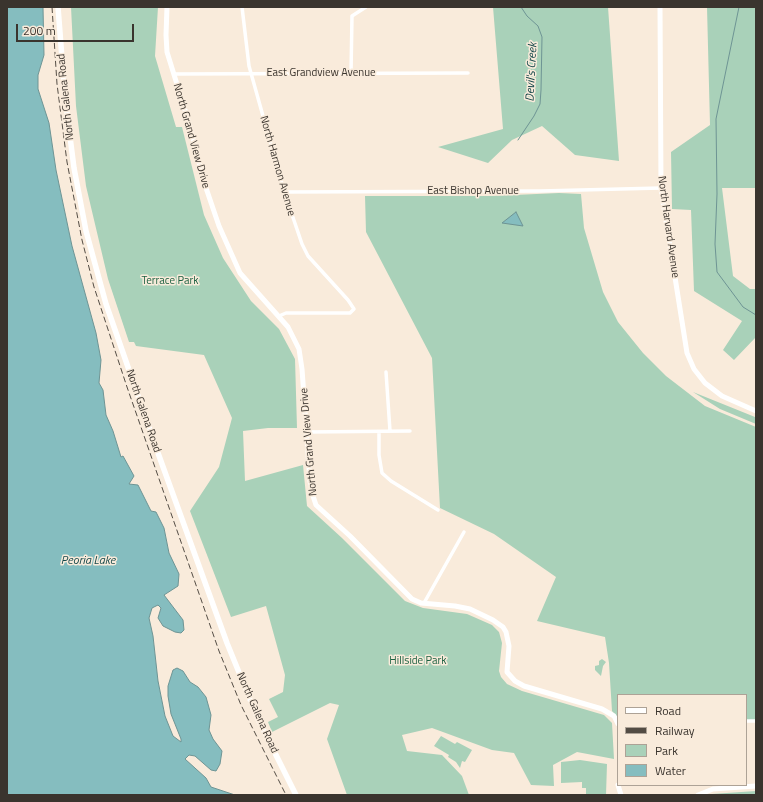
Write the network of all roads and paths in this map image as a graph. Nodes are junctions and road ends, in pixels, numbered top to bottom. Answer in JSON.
{"nodes":[{"id":1,"x":58,"y":7,"type":"edge"},
{"id":2,"x":167,"y":7,"type":"edge"},
{"id":3,"x":242,"y":7,"type":"edge"},
{"id":4,"x":366,"y":7,"type":"edge"},
{"id":5,"x":660,"y":7,"type":"edge"},
{"id":6,"x":351,"y":73,"type":"junction"},
{"id":7,"x":468,"y":73,"type":"dead end"},
{"id":8,"x":174,"y":74,"type":"junction"},
{"id":9,"x":251,"y":74,"type":"junction"},
{"id":10,"x":661,"y":188,"type":"junction"},
{"id":11,"x":284,"y":192,"type":"junction"},
{"id":12,"x":279,"y":316,"type":"junction"},
{"id":13,"x":386,"y":372,"type":"dead end"},
{"id":14,"x":756,"y":411,"type":"edge"},
{"id":15,"x":410,"y":431,"type":"dead end"},
{"id":16,"x":307,"y":432,"type":"junction"},
{"id":17,"x":379,"y":432,"type":"junction"},
{"id":18,"x":390,"y":432,"type":"junction"},
{"id":19,"x":438,"y":510,"type":"dead end"},
{"id":20,"x":464,"y":532,"type":"dead end"},
{"id":21,"x":424,"y":603,"type":"junction"},
{"id":22,"x":617,"y":722,"type":"edge"},
{"id":23,"x":756,"y":786,"type":"edge"},
{"id":24,"x":296,"y":795,"type":"edge"},
{"id":25,"x":698,"y":795,"type":"edge"}],
"edges":[{"from":1,"to":24,"type":"main road","name":"North Galena Road"},
{"from":2,"to":8,"type":"street","name":"North Grand View Drive"},
{"from":3,"to":9,"type":"street","name":"North Harmon Avenue"},
{"from":4,"to":6,"type":"street"},
{"from":5,"to":10,"type":"street","name":"North Harvard Avenue"},
{"from":6,"to":7,"type":"street","name":"East Grandview Avenue"},
{"from":6,"to":9,"type":"street","name":"East Grandview Avenue"},
{"from":8,"to":9,"type":"street","name":"East Grandview Avenue"},
{"from":8,"to":12,"type":"street","name":"North Grand View Drive"},
{"from":9,"to":11,"type":"street","name":"North Harmon Avenue"},
{"from":10,"to":11,"type":"street","name":"East Bishop Avenue"},
{"from":10,"to":14,"type":"street","name":"North Harvard Avenue"},
{"from":11,"to":12,"type":"street","name":"North Harmon Avenue"},
{"from":12,"to":16,"type":"street","name":"North Grand View Drive"},
{"from":13,"to":18,"type":"street"},
{"from":15,"to":18,"type":"street"},
{"from":16,"to":17,"type":"street"},
{"from":16,"to":21,"type":"street","name":"North Grand View Drive"},
{"from":17,"to":18,"type":"street"},
{"from":17,"to":19,"type":"street"},
{"from":20,"to":21,"type":"street"},
{"from":21,"to":22,"type":"street","name":"North Grand View Drive"},
{"from":23,"to":25,"type":"street"}]}
